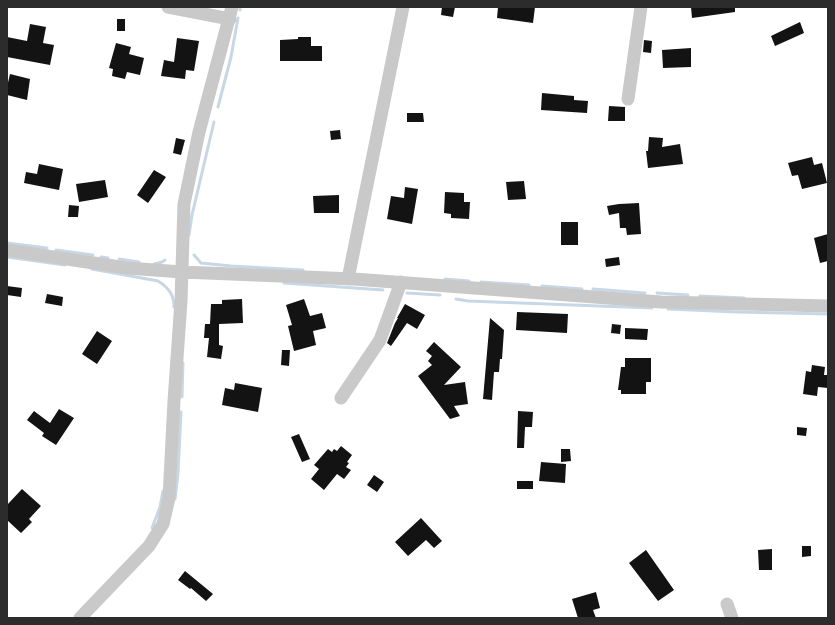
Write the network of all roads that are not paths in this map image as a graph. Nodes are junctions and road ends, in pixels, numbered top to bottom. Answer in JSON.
{"nodes":[{"id":1,"x":168,"y":7,"type":"edge"},
{"id":2,"x":403,"y":7,"type":"edge"},
{"id":3,"x":641,"y":7,"type":"edge"},
{"id":4,"x":231,"y":13,"type":"edge"},
{"id":5,"x":628,"y":99,"type":"dead end"},
{"id":6,"x":7,"y":250,"type":"edge"},
{"id":7,"x":182,"y":272,"type":"junction"},
{"id":8,"x":348,"y":278,"type":"junction"},
{"id":9,"x":401,"y":282,"type":"junction"},
{"id":10,"x":828,"y":306,"type":"edge"},
{"id":11,"x":341,"y":398,"type":"dead end"},
{"id":12,"x":727,"y":604,"type":"dead end"},
{"id":13,"x":80,"y":618,"type":"edge"},
{"id":14,"x":732,"y":618,"type":"edge"}],
"edges":[{"from":1,"to":4,"type":"street"},
{"from":2,"to":8,"type":"street"},
{"from":3,"to":5,"type":"street"},
{"from":4,"to":7,"type":"street"},
{"from":6,"to":7,"type":"street"},
{"from":7,"to":8,"type":"street"},
{"from":7,"to":13,"type":"street"},
{"from":8,"to":9,"type":"street"},
{"from":9,"to":10,"type":"street"},
{"from":9,"to":11,"type":"street"},
{"from":12,"to":14,"type":"street"}]}
